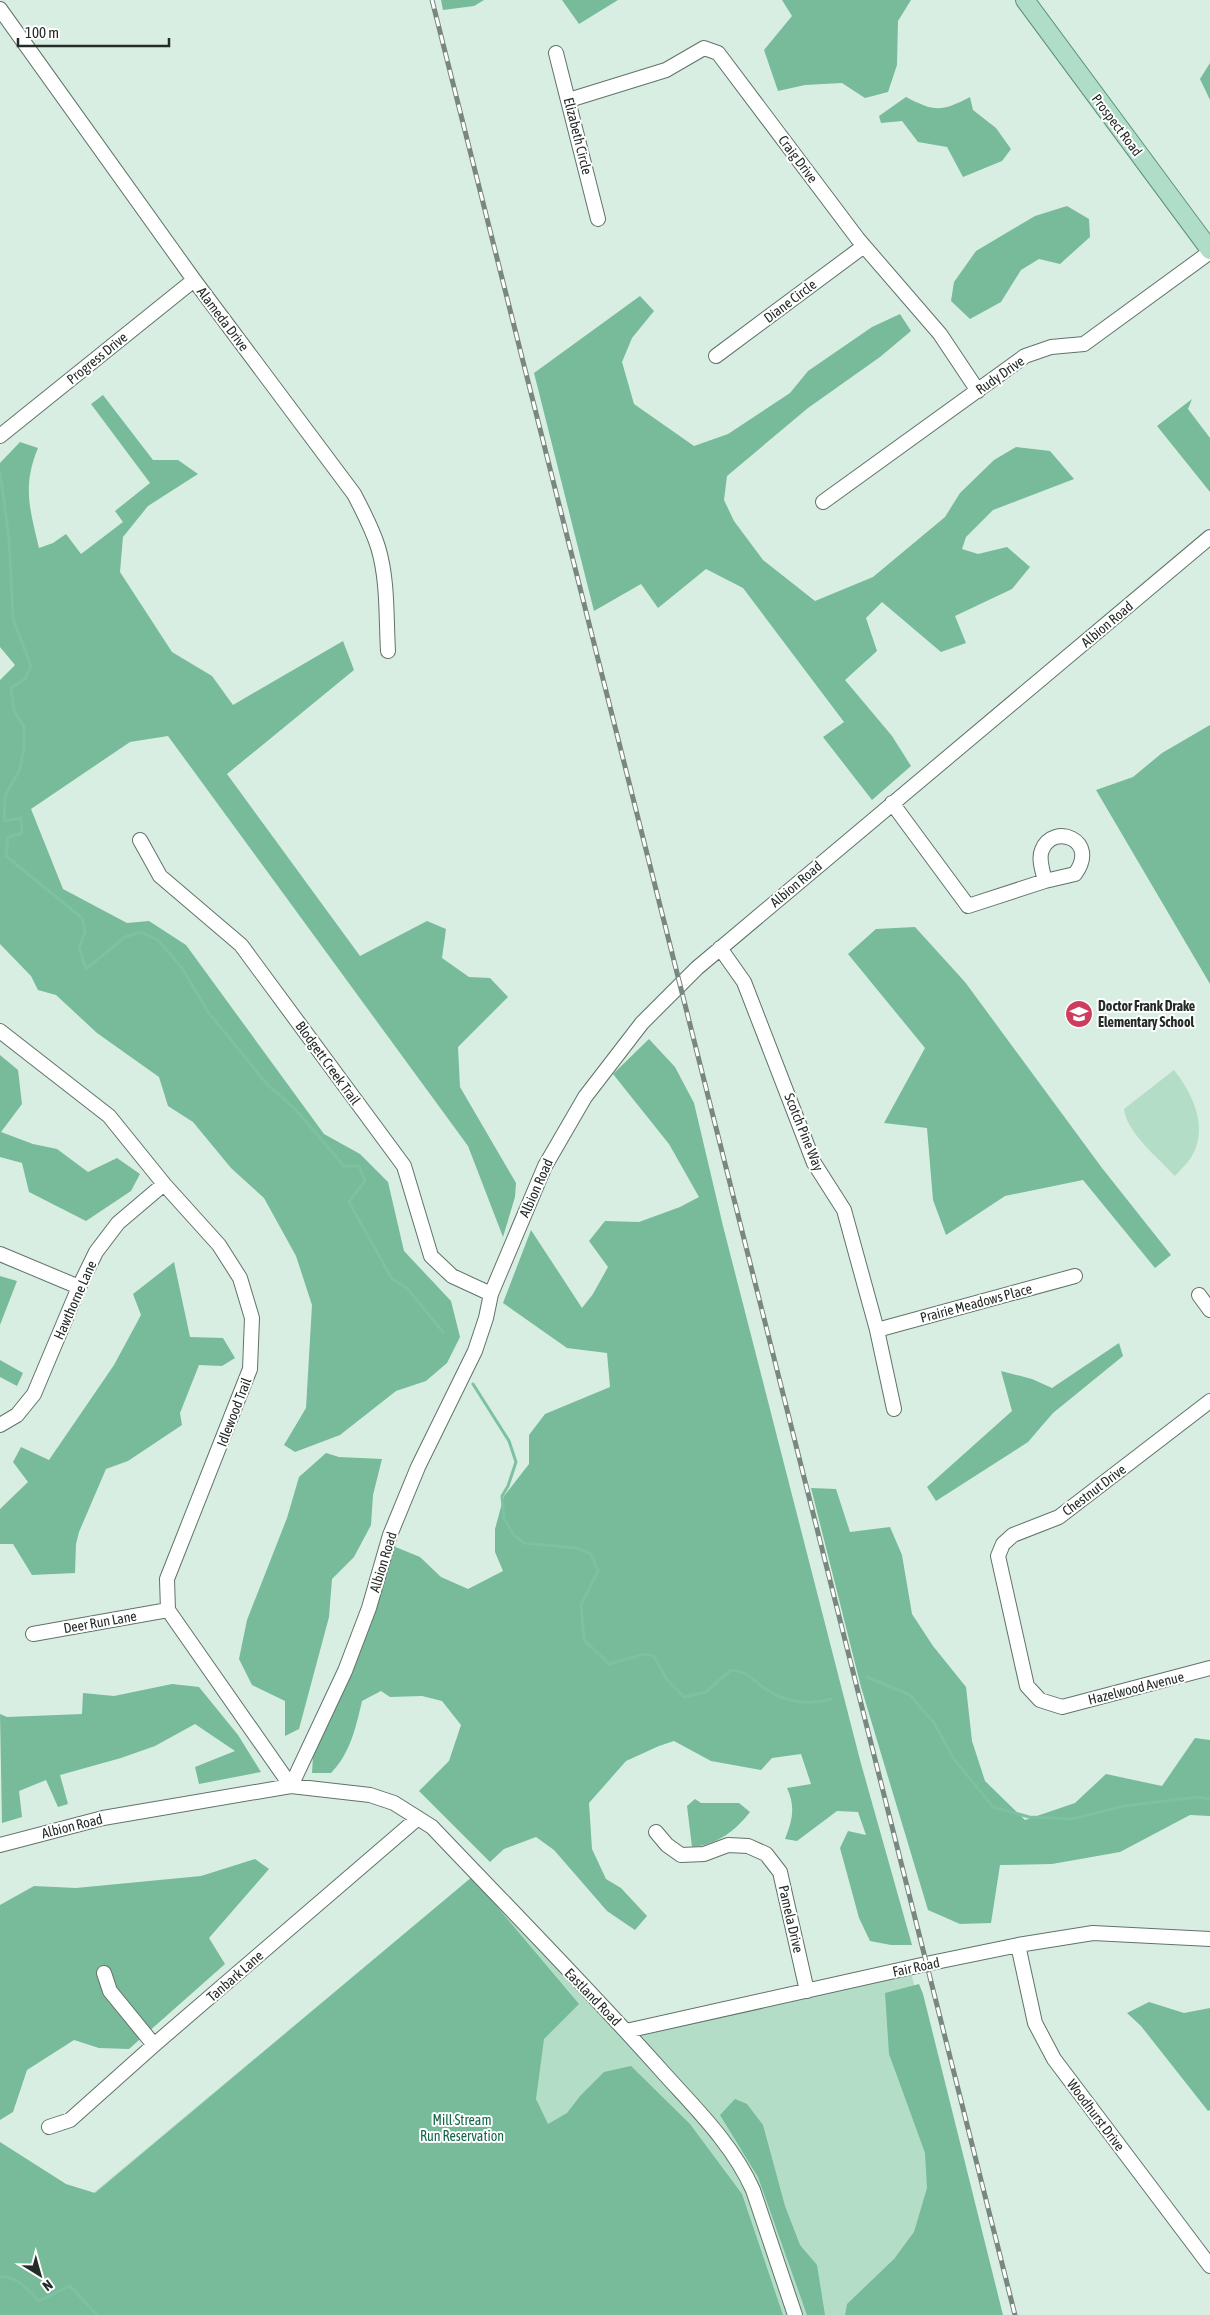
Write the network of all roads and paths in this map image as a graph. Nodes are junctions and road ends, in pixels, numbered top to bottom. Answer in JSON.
{"nodes":[{"id":1,"x":1024,"y":0,"type":"edge"},
{"id":2,"x":0,"y":10,"type":"edge"},
{"id":3,"x":556,"y":54,"type":"dead end"},
{"id":4,"x":569,"y":100,"type":"junction"},
{"id":5,"x":598,"y":219,"type":"dead end"},
{"id":6,"x":864,"y":246,"type":"junction"},
{"id":7,"x":1210,"y":251,"type":"edge"},
{"id":8,"x":194,"y":280,"type":"junction"},
{"id":9,"x":716,"y":356,"type":"dead end"},
{"id":10,"x":978,"y":391,"type":"junction"},
{"id":11,"x":0,"y":436,"type":"edge"},
{"id":12,"x":823,"y":502,"type":"dead end"},
{"id":13,"x":1210,"y":537,"type":"edge"},
{"id":14,"x":388,"y":651,"type":"dead end"},
{"id":15,"x":892,"y":803,"type":"junction"},
{"id":16,"x":140,"y":840,"type":"dead end"},
{"id":17,"x":1044,"y":881,"type":"dead end"},
{"id":18,"x":720,"y":948,"type":"junction"},
{"id":19,"x":0,"y":1031,"type":"edge"},
{"id":20,"x":164,"y":1184,"type":"junction"},
{"id":21,"x":0,"y":1254,"type":"edge"},
{"id":22,"x":1075,"y":1276,"type":"dead end"},
{"id":23,"x":79,"y":1287,"type":"junction"},
{"id":24,"x":491,"y":1294,"type":"junction"},
{"id":25,"x":1199,"y":1295,"type":"dead end"},
{"id":26,"x":1210,"y":1310,"type":"edge"},
{"id":27,"x":877,"y":1330,"type":"junction"},
{"id":28,"x":1210,"y":1401,"type":"edge"},
{"id":29,"x":894,"y":1409,"type":"dead end"},
{"id":30,"x":0,"y":1425,"type":"edge"},
{"id":31,"x":168,"y":1610,"type":"junction"},
{"id":32,"x":33,"y":1634,"type":"dead end"},
{"id":33,"x":1210,"y":1668,"type":"edge"},
{"id":34,"x":1062,"y":1707,"type":"joint"},
{"id":35,"x":291,"y":1786,"type":"junction"},
{"id":36,"x":418,"y":1818,"type":"junction"},
{"id":37,"x":656,"y":1832,"type":"dead end"},
{"id":38,"x":0,"y":1846,"type":"edge"},
{"id":39,"x":1210,"y":1939,"type":"edge"},
{"id":40,"x":1018,"y":1945,"type":"junction"},
{"id":41,"x":104,"y":1973,"type":"dead end"},
{"id":42,"x":807,"y":1990,"type":"junction"},
{"id":43,"x":626,"y":2031,"type":"junction"},
{"id":44,"x":154,"y":2045,"type":"junction"},
{"id":45,"x":48,"y":2127,"type":"dead end"},
{"id":46,"x":1210,"y":2266,"type":"edge"},
{"id":47,"x":795,"y":2315,"type":"edge"}],
"edges":[{"from":1,"to":7,"type":"main road","name":"Prospect Road"},
{"from":2,"to":8,"type":"street","name":"Alameda Drive"},
{"from":3,"to":4,"type":"street","name":"Elizabeth Circle"},
{"from":4,"to":5,"type":"street","name":"Elizabeth Circle"},
{"from":4,"to":6,"type":"street","name":"Craig Drive"},
{"from":6,"to":9,"type":"street","name":"Diane Circle"},
{"from":6,"to":10,"type":"street","name":"Craig Drive"},
{"from":7,"to":10,"type":"street","name":"Rudy Drive"},
{"from":8,"to":11,"type":"street","name":"Progress Drive"},
{"from":8,"to":14,"type":"street","name":"Alameda Drive"},
{"from":10,"to":12,"type":"street","name":"Rudy Drive"},
{"from":13,"to":15,"type":"street","name":"Albion Road"},
{"from":15,"to":17,"type":"street"},
{"from":15,"to":18,"type":"street","name":"Albion Road"},
{"from":16,"to":24,"type":"street","name":"Blodgett Creek Trail"},
{"from":18,"to":24,"type":"street","name":"Albion Road"},
{"from":18,"to":27,"type":"street","name":"Scotch Pine Way"},
{"from":19,"to":20,"type":"street","name":"Idlewood Trail"},
{"from":20,"to":23,"type":"street","name":"Hawthorne Lane"},
{"from":20,"to":31,"type":"street","name":"Idlewood Trail"},
{"from":21,"to":23,"type":"street"},
{"from":22,"to":27,"type":"street","name":"Prairie Meadows Place"},
{"from":23,"to":30,"type":"street","name":"Hawthorne Lane"},
{"from":24,"to":35,"type":"street","name":"Albion Road"},
{"from":25,"to":26,"type":"street"},
{"from":27,"to":29,"type":"street","name":"Scotch Pine Way"},
{"from":28,"to":34,"type":"street","name":"Chestnut Drive"},
{"from":31,"to":32,"type":"street","name":"Deer Run Lane"},
{"from":31,"to":35,"type":"street"},
{"from":33,"to":34,"type":"street","name":"Hazelwood Avenue"},
{"from":35,"to":36,"type":"street","name":"Eastland Road"},
{"from":35,"to":38,"type":"street","name":"Albion Road"},
{"from":36,"to":43,"type":"street","name":"Eastland Road"},
{"from":36,"to":44,"type":"street","name":"Tanbark Lane"},
{"from":37,"to":42,"type":"street","name":"Pamela Drive"},
{"from":39,"to":40,"type":"street","name":"Fair Road"},
{"from":40,"to":42,"type":"street","name":"Fair Road"},
{"from":40,"to":46,"type":"street","name":"Woodhurst Drive"},
{"from":41,"to":44,"type":"street"},
{"from":42,"to":43,"type":"street","name":"Fair Road"},
{"from":43,"to":47,"type":"street","name":"Eastland Road"},
{"from":44,"to":45,"type":"street","name":"Tanbark Lane"}]}
